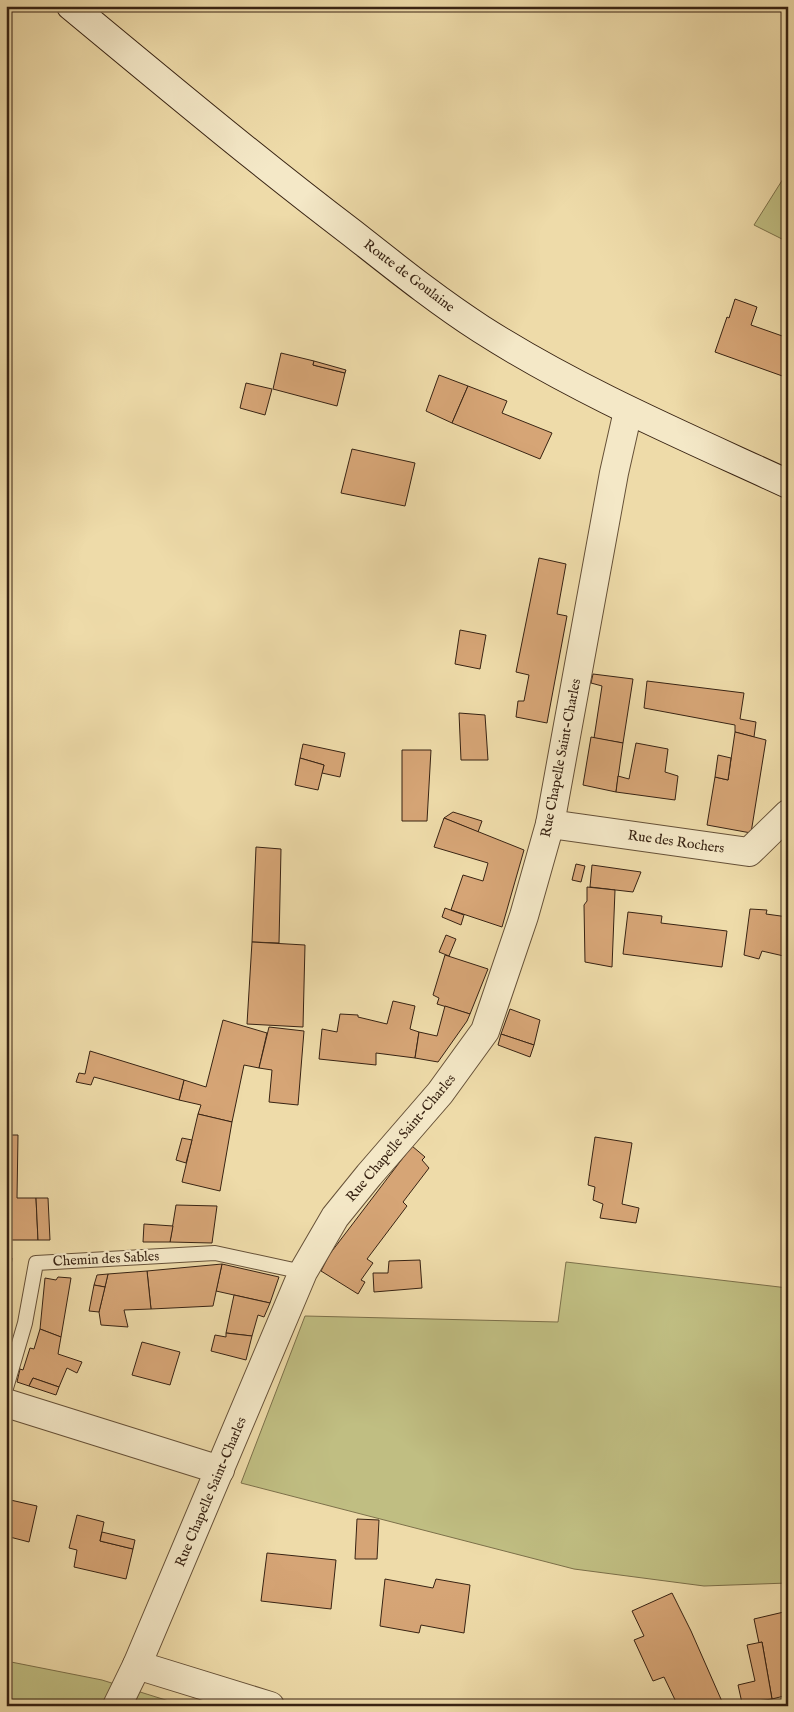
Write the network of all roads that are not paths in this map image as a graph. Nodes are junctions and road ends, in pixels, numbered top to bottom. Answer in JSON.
{"nodes":[{"id":1,"x":71,"y":6,"type":"edge"},
{"id":2,"x":628,"y":411,"type":"junction"},
{"id":3,"x":788,"y":484,"type":"edge"},
{"id":4,"x":788,"y":814,"type":"edge"},
{"id":5,"x":550,"y":824,"type":"junction"},
{"id":6,"x":303,"y":1272,"type":"junction"},
{"id":7,"x":6,"y":1388,"type":"edge"},
{"id":8,"x":6,"y":1402,"type":"edge"},
{"id":9,"x":220,"y":1470,"type":"junction"},
{"id":10,"x":137,"y":1665,"type":"junction"},
{"id":11,"x":117,"y":1706,"type":"edge"},
{"id":12,"x":270,"y":1706,"type":"edge"}],
"edges":[{"from":1,"to":2,"type":"street","name":"Route de Goulaine"},
{"from":2,"to":3,"type":"street","name":"Route de Goulaine"},
{"from":2,"to":5,"type":"street","name":"Rue Chapelle Saint-Charles"},
{"from":4,"to":5,"type":"street","name":"Rue des Rochers"},
{"from":5,"to":6,"type":"street","name":"Rue Chapelle Saint-Charles"},
{"from":6,"to":7,"type":"lane","name":"Chemin des Sables"},
{"from":6,"to":9,"type":"street","name":"Rue Chapelle Saint-Charles"},
{"from":8,"to":9,"type":"street"},
{"from":9,"to":10,"type":"street","name":"Rue Chapelle Saint-Charles"},
{"from":10,"to":11,"type":"street","name":"Rue Chapelle Saint-Charles"},
{"from":10,"to":12,"type":"street"}]}
